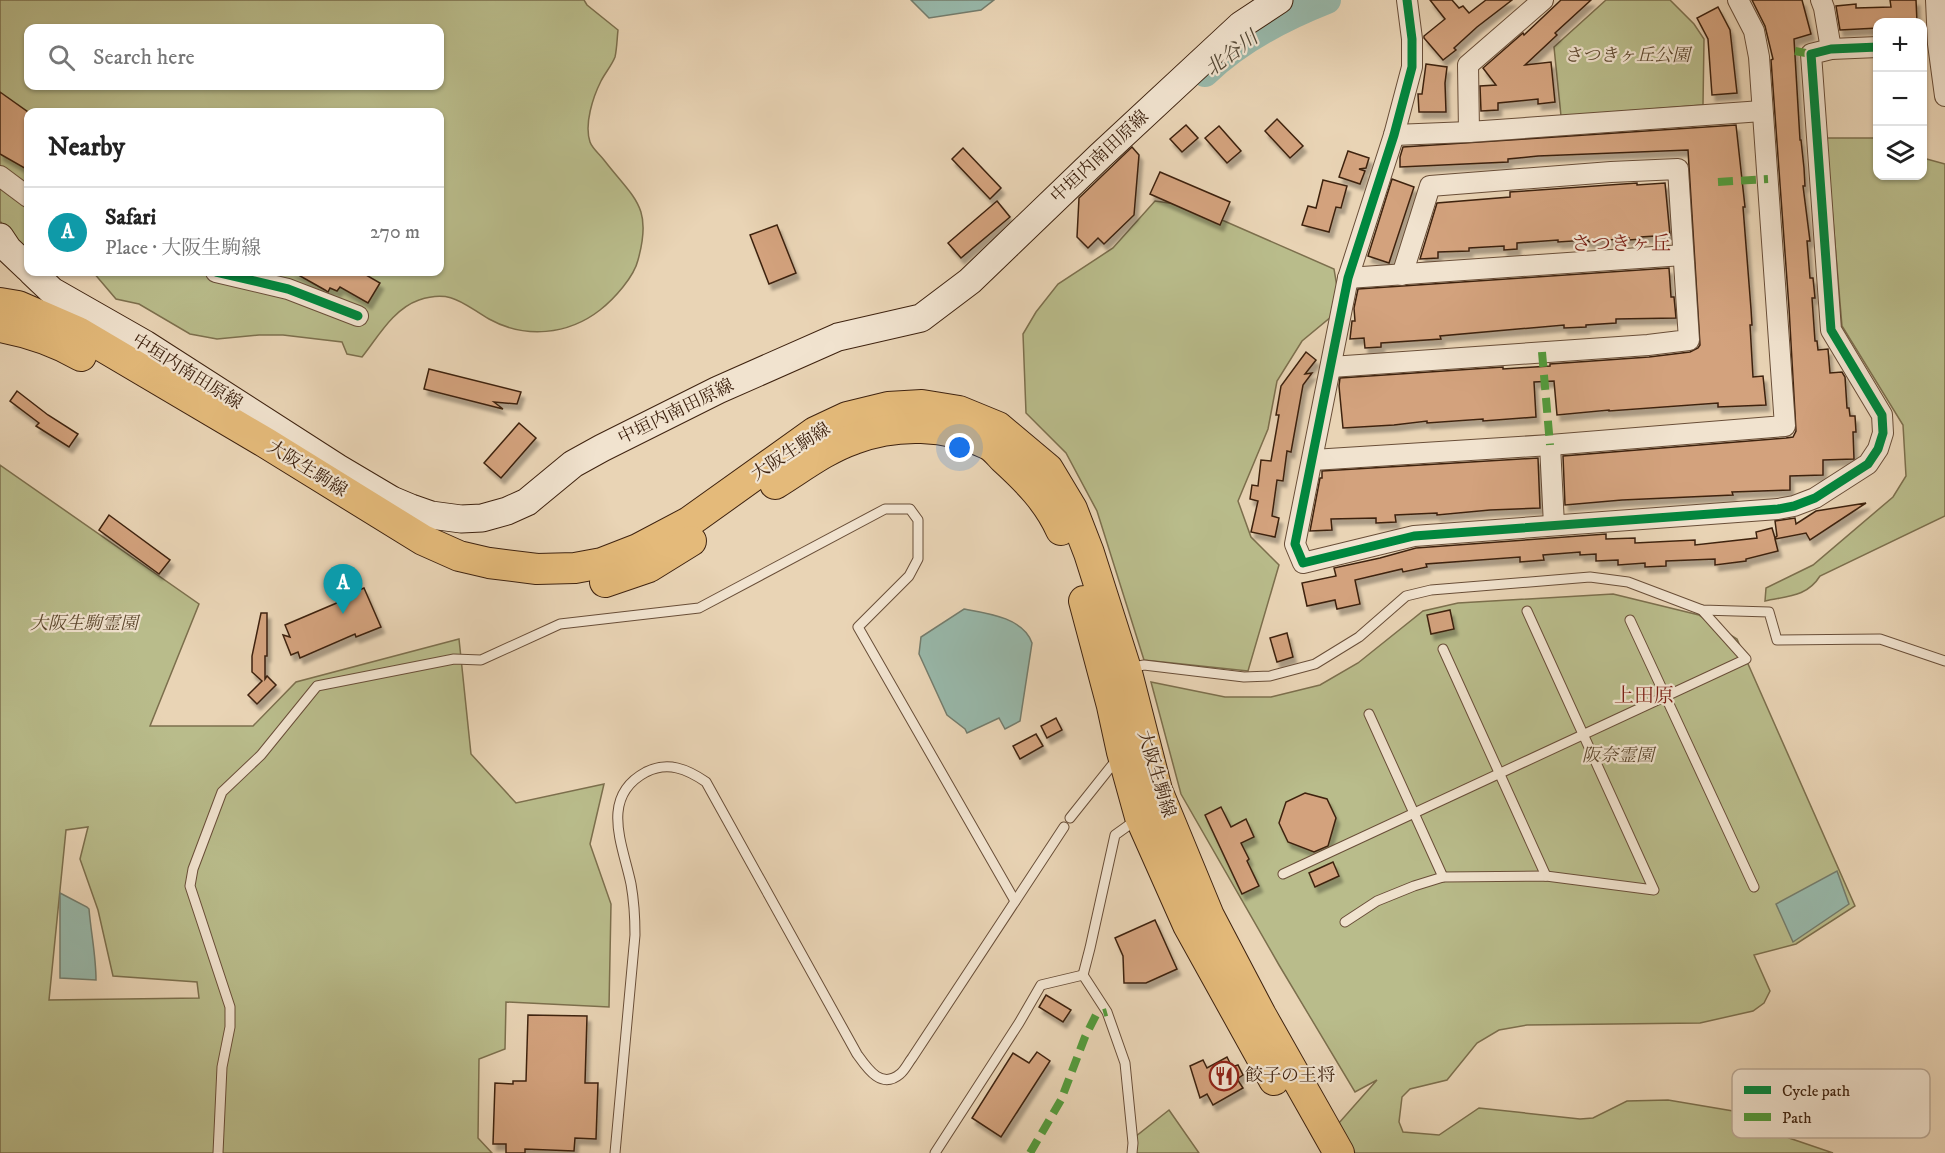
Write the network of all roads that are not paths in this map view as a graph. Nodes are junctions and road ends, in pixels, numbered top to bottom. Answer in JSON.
{"nodes":[{"id":1,"x":1279,"y":0,"type":"edge"},
{"id":2,"x":1543,"y":0,"type":"edge"},
{"id":3,"x":1738,"y":0,"type":"edge"},
{"id":4,"x":1821,"y":0,"type":"edge"},
{"id":5,"x":1936,"y":0,"type":"edge"},
{"id":6,"x":1408,"y":3,"type":"edge"},
{"id":7,"x":1930,"y":45,"type":"edge"},
{"id":8,"x":1873,"y":47,"type":"edge"},
{"id":9,"x":1831,"y":49,"type":"junction"},
{"id":10,"x":1945,"y":96,"type":"edge"},
{"id":11,"x":1762,"y":111,"type":"junction"},
{"id":12,"x":1469,"y":132,"type":"junction"},
{"id":13,"x":1394,"y":135,"type":"junction"},
{"id":14,"x":0,"y":176,"type":"edge"},
{"id":15,"x":24,"y":194,"type":"edge"},
{"id":16,"x":0,"y":237,"type":"edge"},
{"id":17,"x":1683,"y":255,"type":"junction"},
{"id":18,"x":24,"y":264,"type":"edge"},
{"id":19,"x":1402,"y":275,"type":"junction"},
{"id":20,"x":36,"y":276,"type":"edge"},
{"id":21,"x":233,"y":276,"type":"edge"},
{"id":22,"x":1348,"y":278,"type":"junction"},
{"id":23,"x":0,"y":303,"type":"edge"},
{"id":24,"x":358,"y":316,"type":"dead end"},
{"id":25,"x":7,"y":331,"type":"edge"},
{"id":26,"x":1331,"y":367,"type":"junction"},
{"id":27,"x":1550,"y":445,"type":"junction"},
{"id":28,"x":1313,"y":460,"type":"junction"},
{"id":29,"x":1554,"y":525,"type":"junction"},
{"id":30,"x":1702,"y":610,"type":"junction"},
{"id":31,"x":1527,"y":611,"type":"dead end"},
{"id":32,"x":1630,"y":620,"type":"dead end"},
{"id":33,"x":1443,"y":649,"type":"dead end"},
{"id":34,"x":1945,"y":661,"type":"edge"},
{"id":35,"x":1115,"y":672,"type":"junction"},
{"id":36,"x":1666,"y":696,"type":"junction"},
{"id":37,"x":1123,"y":703,"type":"junction"},
{"id":38,"x":1369,"y":714,"type":"dead end"},
{"id":39,"x":1583,"y":735,"type":"junction"},
{"id":40,"x":1122,"y":752,"type":"junction"},
{"id":41,"x":1500,"y":774,"type":"junction"},
{"id":42,"x":1415,"y":813,"type":"junction"},
{"id":43,"x":1140,"y":817,"type":"junction"},
{"id":44,"x":1070,"y":818,"type":"dead end"},
{"id":45,"x":1064,"y":827,"type":"dead end"},
{"id":46,"x":1283,"y":874,"type":"dead end"},
{"id":47,"x":1546,"y":876,"type":"junction"},
{"id":48,"x":1443,"y":877,"type":"junction"},
{"id":49,"x":1755,"y":887,"type":"dead end"},
{"id":50,"x":1015,"y":901,"type":"junction"},
{"id":51,"x":1345,"y":922,"type":"dead end"},
{"id":52,"x":1083,"y":975,"type":"junction"},
{"id":53,"x":218,"y":1153,"type":"edge"},
{"id":54,"x":615,"y":1153,"type":"edge"},
{"id":55,"x":935,"y":1153,"type":"edge"},
{"id":56,"x":1132,"y":1153,"type":"edge"},
{"id":57,"x":1316,"y":1153,"type":"edge"},
{"id":58,"x":1339,"y":1153,"type":"edge"}],
"edges":[{"from":1,"to":20,"type":"main road","name":"中垣内南田原線"},
{"from":2,"to":12,"type":"street"},
{"from":3,"to":11,"type":"street"},
{"from":4,"to":9,"type":"street"},
{"from":5,"to":7,"type":"street"},
{"from":6,"to":13,"type":"street"},
{"from":7,"to":10,"type":"street"},
{"from":8,"to":9,"type":"street"},
{"from":9,"to":29,"type":"street"},
{"from":11,"to":12,"type":"street"},
{"from":11,"to":27,"type":"street"},
{"from":12,"to":13,"type":"street"},
{"from":13,"to":22,"type":"street"},
{"from":14,"to":15,"type":"street"},
{"from":16,"to":18,"type":"main road"},
{"from":17,"to":19,"type":"street"},
{"from":17,"to":19,"type":"street"},
{"from":17,"to":26,"type":"street"},
{"from":19,"to":22,"type":"street"},
{"from":21,"to":24,"type":"street"},
{"from":22,"to":26,"type":"street"},
{"from":23,"to":35,"type":"main road","name":"大阪生駒線"},
{"from":25,"to":35,"type":"main road","name":"大阪生駒線"},
{"from":26,"to":28,"type":"street"},
{"from":27,"to":28,"type":"street"},
{"from":27,"to":29,"type":"street"},
{"from":28,"to":29,"type":"street"},
{"from":30,"to":34,"type":"lane"},
{"from":30,"to":35,"type":"lane"},
{"from":30,"to":36,"type":"lane"},
{"from":31,"to":39,"type":"lane"},
{"from":32,"to":36,"type":"lane"},
{"from":33,"to":41,"type":"lane"},
{"from":35,"to":37,"type":"main road","name":"大阪生駒線"},
{"from":36,"to":39,"type":"lane"},
{"from":36,"to":49,"type":"lane"},
{"from":37,"to":40,"type":"main road","name":"大阪生駒線"},
{"from":37,"to":58,"type":"main road","name":"大阪生駒線"},
{"from":38,"to":42,"type":"lane"},
{"from":39,"to":41,"type":"lane"},
{"from":39,"to":47,"type":"lane"},
{"from":40,"to":43,"type":"main road","name":"大阪生駒線"},
{"from":40,"to":44,"type":"lane"},
{"from":41,"to":42,"type":"lane"},
{"from":41,"to":47,"type":"lane"},
{"from":42,"to":46,"type":"lane"},
{"from":42,"to":48,"type":"lane"},
{"from":43,"to":52,"type":"lane"},
{"from":43,"to":57,"type":"main road","name":"大阪生駒線"},
{"from":45,"to":50,"type":"lane"},
{"from":47,"to":48,"type":"lane"},
{"from":48,"to":51,"type":"lane"},
{"from":50,"to":53,"type":"lane"},
{"from":50,"to":54,"type":"lane"},
{"from":52,"to":55,"type":"lane"},
{"from":52,"to":56,"type":"lane"}]}
